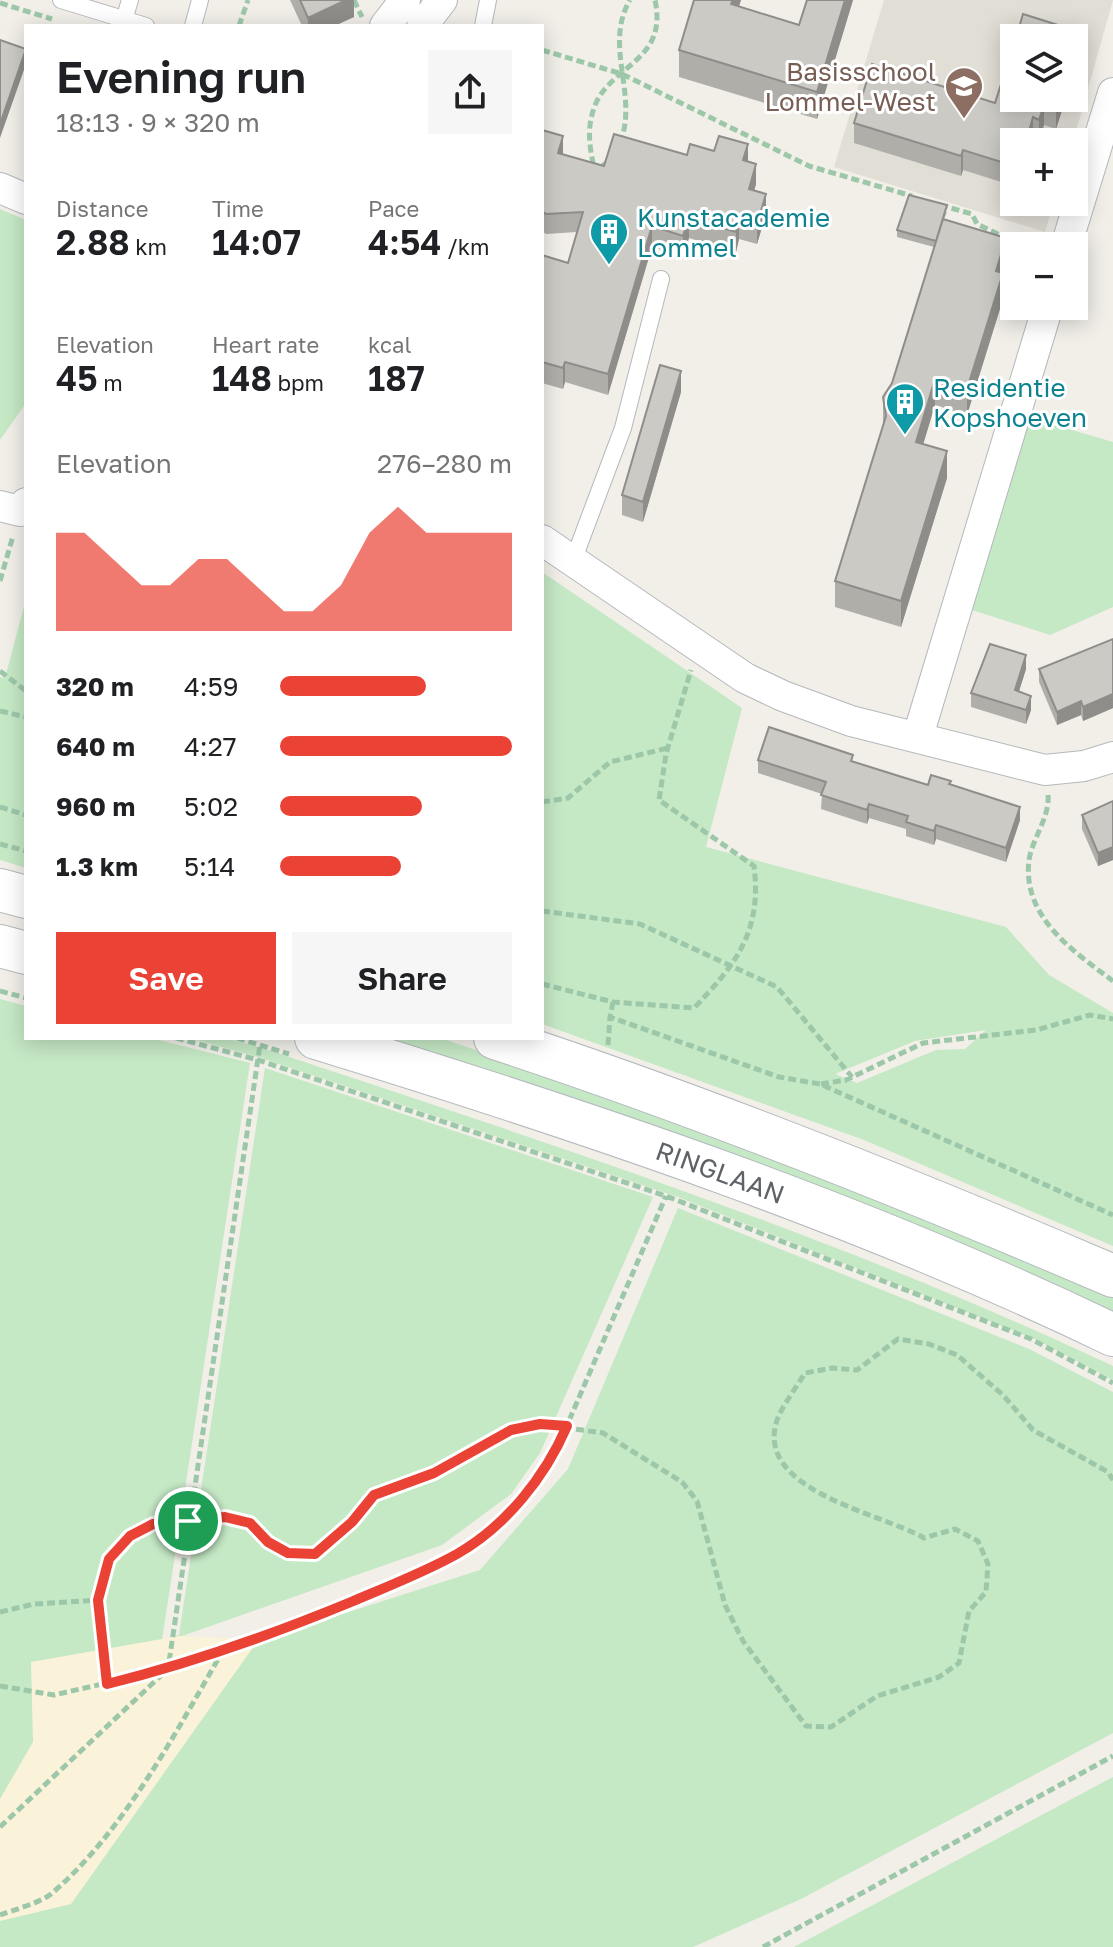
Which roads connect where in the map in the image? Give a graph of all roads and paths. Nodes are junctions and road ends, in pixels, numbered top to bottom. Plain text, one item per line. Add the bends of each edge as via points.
1 (61, 0) edge
2 (130, 0) edge
3 (200, 0) edge
4 (248, 0) edge
5 (405, 0) edge
6 (442, 0) edge
7 (488, 0) edge
8 (630, 0) edge
9 (655, 0) edge
10 (0, 3) edge
11 (124, 20) junction
12 (59, 21) dead end
13 (139, 24) edge
14 (194, 24) edge
15 (240, 24) edge
16 (387, 24) edge
17 (424, 24) edge
18 (483, 24) edge
19 (544, 51) edge
20 (622, 74) junction
21 (1113, 93) edge
22 (618, 148) edge
23 (613, 158) edge
24 (595, 171) junction
25 (592, 179) edge
26 (0, 188) edge
27 (24, 198) edge
28 (1070, 232) edge
29 (1000, 235) edge
30 (661, 279) dead end
31 (1044, 320) edge
32 (15, 507) edge
33 (544, 541) edge
34 (573, 561) junction
35 (0, 581) edge
36 (698, 646) junction
37 (0, 671) edge
38 (24, 689) edge
39 (0, 711) edge
40 (24, 717) edge
41 (918, 736) junction
42 (668, 748) junction
43 (1113, 757) edge
44 (1045, 770) junction
45 (544, 802) edge
46 (0, 807) edge
47 (24, 814) edge
48 (0, 844) edge
49 (24, 850) edge
50 (0, 890) edge
51 (24, 896) edge
52 (544, 911) edge
53 (0, 946) edge
54 (24, 952) edge
55 (732, 964) junction
56 (1113, 981) edge
57 (544, 985) edge
58 (0, 991) edge
59 (24, 997) edge
60 (613, 1002) junction
61 (610, 1017) junction
62 (1113, 1019) edge
63 (183, 1040) edge
64 (322, 1040) edge
65 (501, 1040) edge
66 (260, 1045) dead end
67 (608, 1054) dead end
68 (258, 1060) junction
69 (852, 1077) junction
70 (820, 1084) junction
71 (666, 1196) junction
72 (1113, 1215) edge
73 (1113, 1276) edge
74 (1113, 1335) edge
75 (1113, 1383) edge
76 (567, 1426) junction
77 (1113, 1480) edge
78 (188, 1521) junction
79 (98, 1600) junction
80 (0, 1612) edge
81 (221, 1653) junction
82 (168, 1669) junction
83 (107, 1684) junction
84 (0, 1686) edge
85 (1113, 1756) edge
86 (0, 1827) edge
87 (0, 1915) edge
88 (763, 1947) edge

1 - 11 lane
2 - 11 lane
3 - 14 lane
4 - 15 path
5 - 16 street
6 - 17 street
7 - 18 lane
8 - 20 path via 617,33
9 - 20 path via 658,15 645,55
10 - 12 path
11 - 13 lane
19 - 20 path
20 - 22 path via 628,104
20 - 24 path via 597,101 587,138
20 - 29 path via 809,166 972,214 977,224
21 - 28 street
23 - 24 path
24 - 25 path
26 - 27 street
30 - 34 lane via 623,428
31 - 41 street
32 - 35 path
33 - 34 street
34 - 36 street
36 - 41 street via 745,678 851,721
36 - 42 path
37 - 38 path
39 - 40 path
41 - 44 street
42 - 45 path via 610,762 568,798
42 - 55 path via 659,800 754,866 758,898 747,940
43 - 44 street
44 - 56 path via 1048,801 1029,861 1033,905 1069,948
46 - 47 path
48 - 49 path
50 - 51 main road
52 - 55 path via 640,924
53 - 54 main road
55 - 60 path via 694,1008
55 - 69 path via 777,987
57 - 60 path
58 - 59 path
60 - 61 path
61 - 67 path
61 - 70 path via 779,1077
62 - 69 path via 1090,1015 1036,1030 923,1043
63 - 68 path
64 - 74 main road, RINGLAAN via 466,1085 856,1224
65 - 73 main road, RINGLAAN via 626,1081 912,1190
66 - 68 path
68 - 71 path
68 - 78 path
69 - 70 path
70 - 72 path
71 - 75 path via 1031,1339
71 - 76 path
76 - 77 path via 603,1433 682,1482 697,1501 714,1570 737,1629 806,1726 831,1727 877,1696 939,1677 959,1663 969,1611 986,1592 988,1564 978,1541 955,1529 924,1538 832,1502 783,1468 776,1441 778,1418 805,1373 857,1370 898,1339 929,1344 957,1355 1033,1430 1108,1472
76 - 78 path via 511,1430 434,1473 374,1495 315,1554 288,1553 250,1523 225,1517
76 - 81 path via 552,1460 515,1506 459,1553
78 - 79 path via 153,1524 130,1536 109,1559
78 - 82 path
79 - 80 path
79 - 83 path
81 - 82 path
81 - 87 path via 106,1836 49,1896
82 - 83 path
82 - 86 path
83 - 84 path via 54,1695
85 - 88 path

